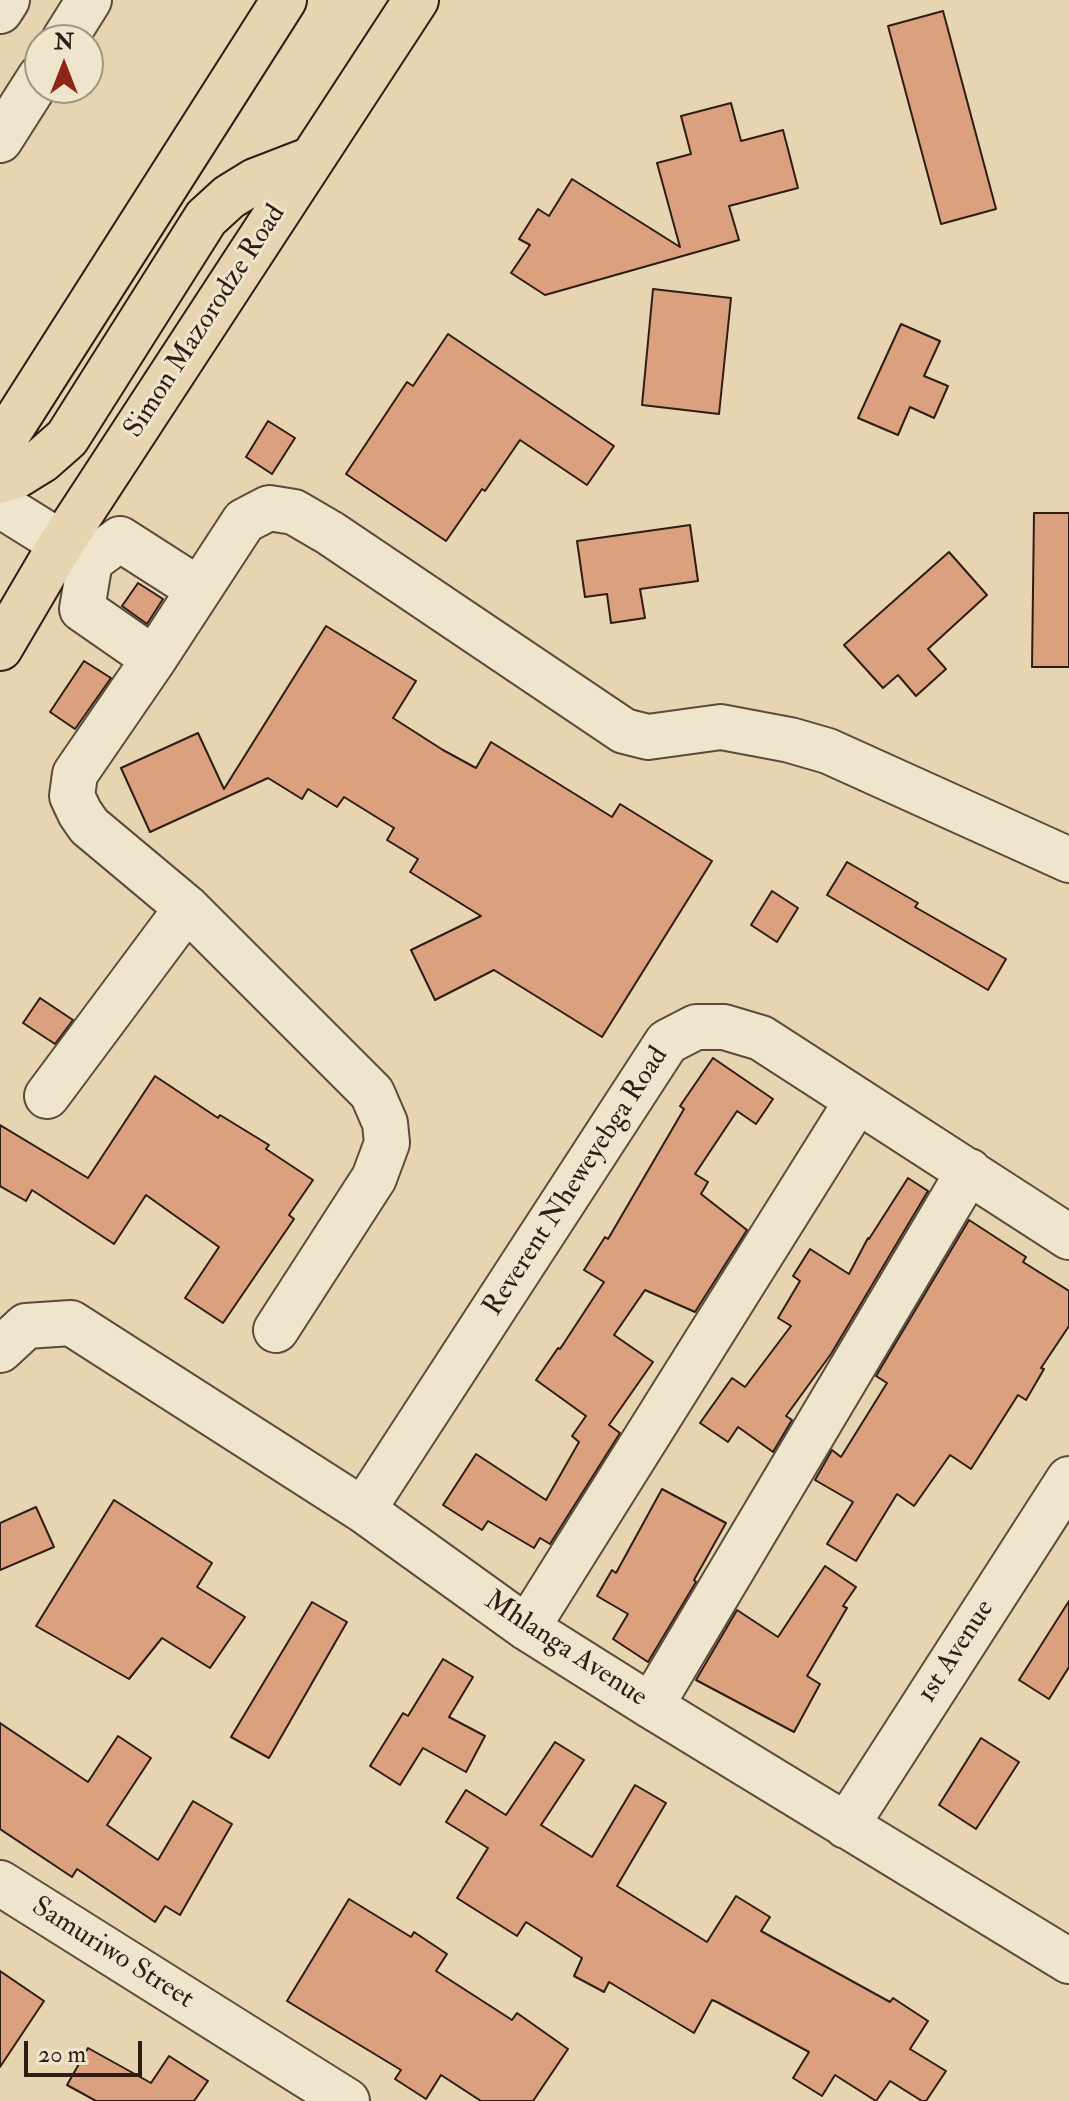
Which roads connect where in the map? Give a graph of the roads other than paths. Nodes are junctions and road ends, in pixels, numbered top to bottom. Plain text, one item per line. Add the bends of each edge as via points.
1 (7, 0) edge
2 (89, 0) edge
3 (284, 0) edge
4 (416, 0) edge
5 (0, 11) edge
6 (74, 24) edge
7 (24, 102) edge
8 (0, 140) edge
9 (312, 159) junction
10 (0, 446) edge
11 (0, 481) edge
12 (0, 505) edge
13 (76, 552) junction
14 (198, 589) junction
15 (0, 648) edge
16 (154, 659) junction
17 (1069, 860) edge
18 (187, 908) junction
19 (47, 1096) dead end
20 (857, 1101) junction
21 (969, 1171) junction
22 (1069, 1237) edge
23 (276, 1330) dead end
24 (0, 1350) edge
25 (1069, 1479) edge
26 (363, 1510) junction
27 (527, 1628) junction
28 (651, 1706) junction
29 (846, 1826) junction
30 (0, 1883) edge
31 (1069, 1961) edge
32 (347, 2101) edge

1 - 5 street
2 - 6 street
3 - 10 highway
4 - 9 highway, Simon Mazorodze Road
7 - 8 street
9 - 11 highway via 255,181 206,218 67,438 42,460
9 - 13 highway, Simon Mazorodze Road
12 - 13 street
13 - 14 street via 120,539
13 - 15 highway, Simon Mazorodze Road
13 - 16 street via 82,609
14 - 16 street
14 - 17 street via 244,521 269,508 294,512 624,731 648,737 721,727 828,751
16 - 18 street via 75,774 72,796 89,826
18 - 19 street
18 - 23 street via 372,1093 385,1123 387,1143 374,1178
20 - 21 street, Reverent Nheweyebga Road
20 - 26 street, Reverent Nheweyebga Road via 761,1038 724,1027 696,1027 667,1042
20 - 27 street
21 - 22 street, Reverent Nheweyebga Road
21 - 28 street
24 - 26 street, Mhlanga Avenue via 26,1326 71,1323
25 - 29 street, 1st Avenue
26 - 27 street, Mhlanga Avenue
27 - 28 street, Mhlanga Avenue
28 - 29 street, Mhlanga Avenue
29 - 31 street, Mhlanga Avenue
30 - 32 street, Samuriwo Street

